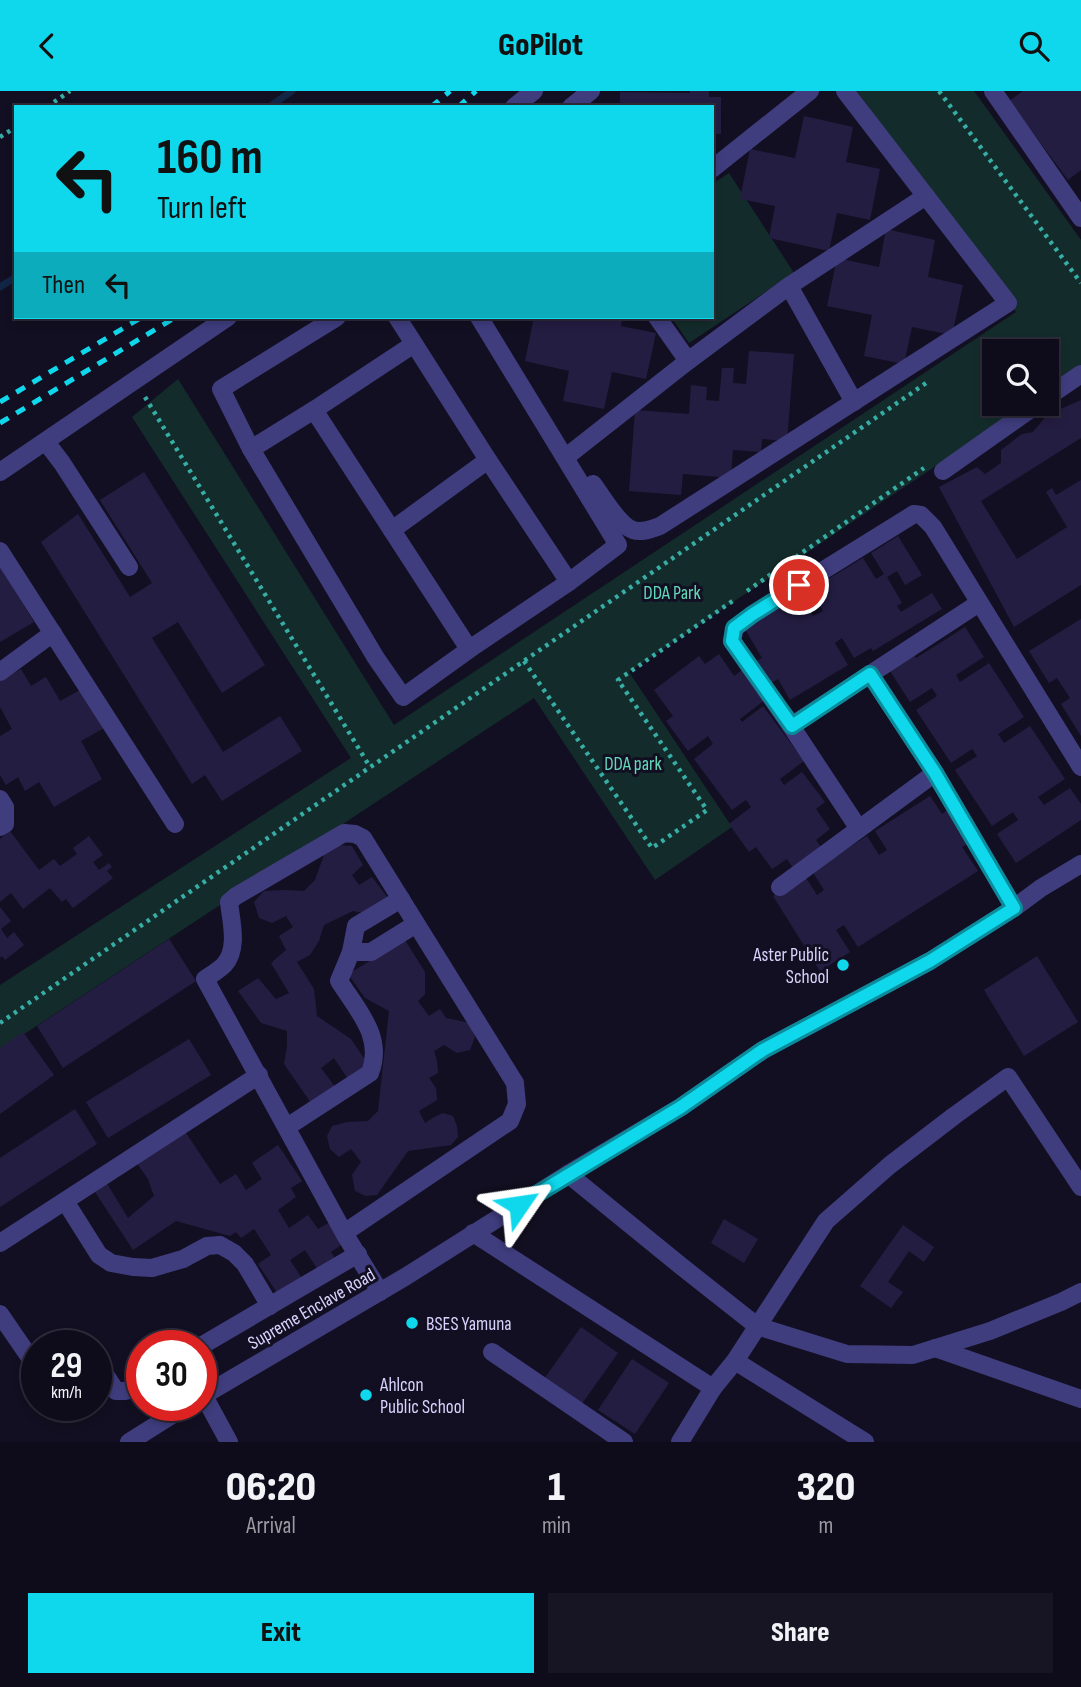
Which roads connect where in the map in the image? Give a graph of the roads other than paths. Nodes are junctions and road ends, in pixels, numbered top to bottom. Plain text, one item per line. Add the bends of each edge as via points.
1 (534, 91) edge
2 (591, 91) edge
3 (810, 91) edge
4 (845, 91) edge
5 (993, 91) edge
6 (516, 105) edge
7 (574, 105) edge
8 (714, 167) edge
9 (926, 196) junction
10 (1081, 218) edge
11 (789, 286) junction
12 (225, 319) edge
13 (334, 319) edge
14 (398, 319) edge
15 (480, 319) edge
16 (488, 319) edge
17 (658, 319) edge
18 (414, 344) junction
19 (688, 361) junction
20 (1081, 374) edge
21 (1059, 389) edge
22 (854, 402) junction
23 (314, 411) junction
24 (1021, 416) edge
25 (46, 442) junction
26 (251, 449) junction
27 (571, 453) junction
28 (488, 460) junction
29 (0, 471) edge
30 (943, 471) dead end
31 (392, 530) junction
32 (0, 551) edge
33 (130, 567) dead end
34 (569, 582) junction
35 (979, 603) junction
36 (53, 633) junction
37 (469, 649) junction
38 (0, 672) edge
39 (870, 674) junction
40 (792, 726) junction
41 (1081, 767) edge
42 (935, 773) junction
43 (0, 799) edge
44 (175, 824) dead end
45 (0, 827) edge
46 (859, 829) junction
47 (1081, 864) edge
48 (780, 887) dead end
49 (401, 899) junction
50 (1014, 908) junction
51 (416, 924) junction
52 (351, 952) junction
53 (259, 1075) junction
54 (287, 1127) junction
55 (568, 1174) junction
56 (1081, 1187) edge
57 (65, 1201) junction
58 (344, 1233) junction
59 (473, 1233) junction
60 (0, 1243) edge
61 (358, 1254) junction
62 (380, 1292) junction
63 (1081, 1292) edge
64 (270, 1306) junction
65 (0, 1314) edge
66 (757, 1326) junction
67 (217, 1337) edge
68 (21, 1345) edge
69 (935, 1349) junction
70 (492, 1352) dead end
71 (735, 1361) junction
72 (217, 1387) edge
73 (713, 1388) junction
74 (1081, 1399) edge
75 (162, 1421) edge
76 (217, 1421) edge
77 (129, 1442) edge
78 (229, 1442) edge
79 (624, 1442) edge
80 (680, 1442) edge
81 (865, 1442) edge

1 - 6 street
2 - 7 street
3 - 8 street
4 - 9 street
5 - 10 street
9 - 11 street
9 - 22 street via 1008,303
11 - 19 street
11 - 22 street
12 - 25 street
13 - 26 street via 221,389
14 - 18 street
15 - 34 street via 618,545
16 - 27 street
17 - 19 street
18 - 23 street
18 - 28 street
19 - 27 street
20 - 21 street
22 - 27 street via 660,526 645,531 630,530 618,518
23 - 26 street
23 - 31 street
24 - 30 street
25 - 29 street
25 - 33 street
26 - 37 street via 403,697
28 - 31 street
28 - 34 street
31 - 37 street
32 - 36 street
34 - 37 street
35 - 39 street
35 - 40 street via 933,527 914,514 753,614 734,628 732,641
35 - 41 street
36 - 38 street
36 - 44 street
39 - 40 street
39 - 42 street
40 - 46 street
42 - 46 street
42 - 50 street
43 - 45 street via 5,824
46 - 48 street
47 - 50 street, Supreme Enclave Road
49 - 51 street
49 - 52 street via 356,926
49 - 53 street via 363,838 344,833 229,902 231,949 226,964 205,979
50 - 55 street, Supreme Enclave Road via 930,961 763,1050 681,1107
51 - 52 street via 371,952
51 - 58 street via 515,1083 517,1104 510,1121
52 - 54 street via 339,981 372,1034 375,1047 370,1073
53 - 54 street
53 - 57 street
54 - 58 street
55 - 59 street, Supreme Enclave Road
55 - 66 street
56 - 66 street via 1008,1077 890,1164 826,1221
57 - 60 street
57 - 64 street via 99,1255 111,1263 152,1268 220,1245 245,1264
58 - 61 street
59 - 62 street, Supreme Enclave Road
59 - 73 street
61 - 62 street
61 - 64 street
62 - 72 street, Supreme Enclave Road
63 - 69 street
64 - 67 street
65 - 68 street
66 - 69 street via 847,1354 913,1355
66 - 71 street
69 - 74 street
70 - 79 street
71 - 73 street
71 - 81 street
73 - 80 street
75 - 77 street
76 - 78 street

